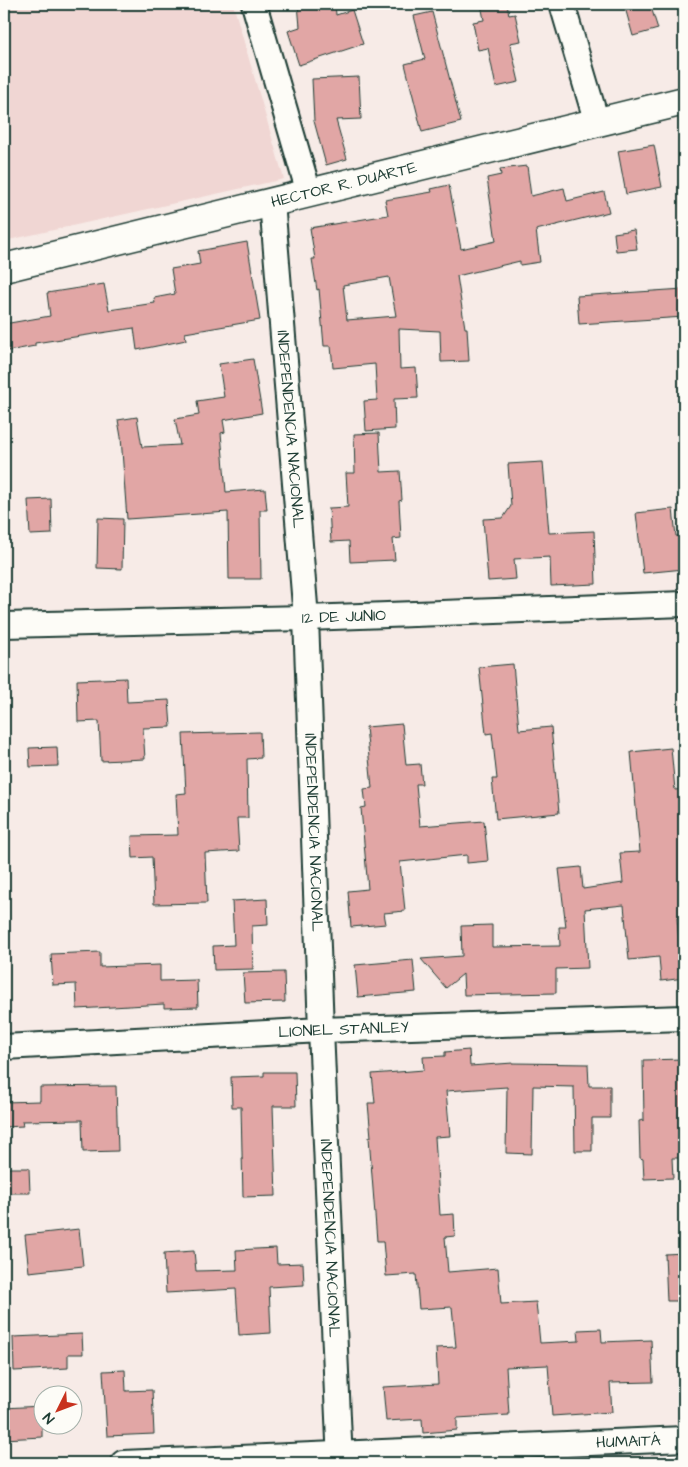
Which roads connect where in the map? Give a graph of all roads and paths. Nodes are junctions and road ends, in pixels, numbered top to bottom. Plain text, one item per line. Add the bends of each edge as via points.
1 (254, 4) edge
2 (562, 4) edge
3 (684, 101) edge
4 (597, 123) junction
5 (310, 193) junction
6 (272, 202) junction
7 (4, 268) edge
8 (684, 604) edge
9 (306, 618) junction
10 (4, 625) edge
11 (684, 1018) edge
12 (321, 1030) junction
13 (4, 1047) edge
14 (684, 1439) edge
15 (340, 1459) edge
16 (123, 1463) edge

1 - 5 street
2 - 4 street
3 - 4 street, HECTOR R. DUARTE
4 - 5 street, HECTOR R. DUARTE
5 - 6 street, HECTOR R. DUARTE
6 - 7 street, HECTOR R. DUARTE
6 - 9 street, INDEPENDENCIA NACIONAL
8 - 9 street, 12 DE JUNIO
9 - 10 street, 12 DE JUNIO
9 - 12 street, INDEPENDENCIA NACIONAL
11 - 12 street, LIONEL STANLEY
12 - 13 street, LIONEL STANLEY
12 - 15 street, INDEPENDENCIA NACIONAL
14 - 15 street, HUMAITÁ
15 - 16 street, HUMAITÁ

